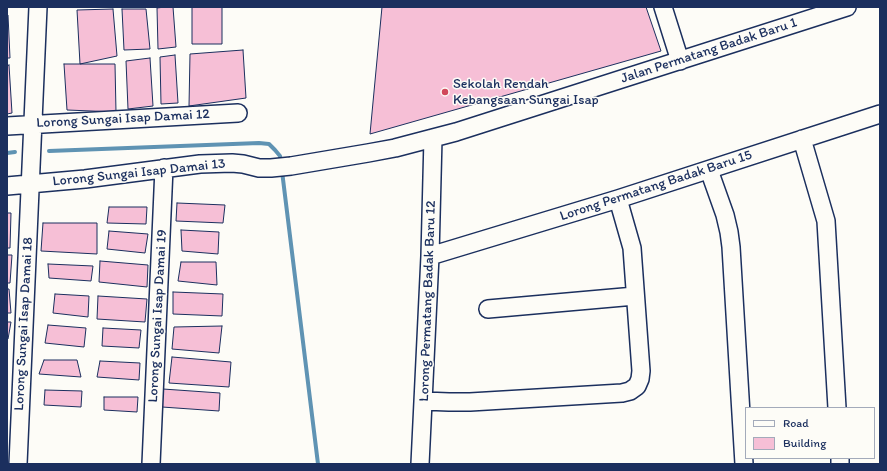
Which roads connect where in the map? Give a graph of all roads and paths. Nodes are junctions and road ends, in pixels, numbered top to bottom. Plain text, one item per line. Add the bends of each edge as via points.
1 (38, 7) edge
2 (663, 7) edge
3 (847, 7) edge
4 (680, 61) junction
5 (238, 113) dead end
6 (880, 114) edge
7 (34, 124) junction
8 (7, 126) edge
9 (434, 138) junction
10 (802, 139) junction
11 (291, 166) joint
12 (164, 168) junction
13 (709, 170) junction
14 (31, 184) junction
15 (7, 186) edge
16 (618, 199) junction
17 (430, 256) junction
18 (636, 296) junction
19 (488, 309) dead end
20 (424, 400) junction
21 (837, 407) edge
22 (13, 444) edge
23 (18, 464) edge
24 (151, 464) edge
25 (420, 464) edge
26 (744, 464) edge

1 - 7 street, Lorong Sungai Isap Damai 18
2 - 4 street
3 - 4 street, Jalan Permatang Badak Baru 1
4 - 9 street, Jalan Permatang Badak Baru 1
5 - 7 street, Lorong Sungai Isap Damai 12
6 - 10 street, Lorong Permatang Badak Baru 15
7 - 8 street, Lorong Sungai Isap Damai 12
7 - 14 street, Lorong Sungai Isap Damai 18
9 - 11 street, Jalan Permatang Badak Baru 1 via 368,153
9 - 17 street, Lorong Permatang Badak Baru 12
10 - 13 street, Lorong Permatang Badak Baru 15
10 - 21 street via 826,220
11 - 12 street, Lorong Sungai Isap Damai 13 via 259,168 232,163
12 - 14 street, Lorong Sungai Isap Damai 13 via 99,178
12 - 24 street, Lorong Sungai Isap Damai 19
13 - 16 street, Lorong Permatang Badak Baru 15
13 - 26 street via 725,215 731,247
14 - 15 street, Lorong Sungai Isap Damai 13
14 - 22 street, Lorong Sungai Isap Damai 18
16 - 17 street, Lorong Permatang Badak Baru 15
16 - 18 street via 632,248
17 - 20 street, Lorong Permatang Badak Baru 12
18 - 19 street
18 - 20 street via 641,370 637,386 630,391 470,402
20 - 25 street, Lorong Permatang Badak Baru 12
22 - 23 street, Lorong Sungai Isap Damai 18

